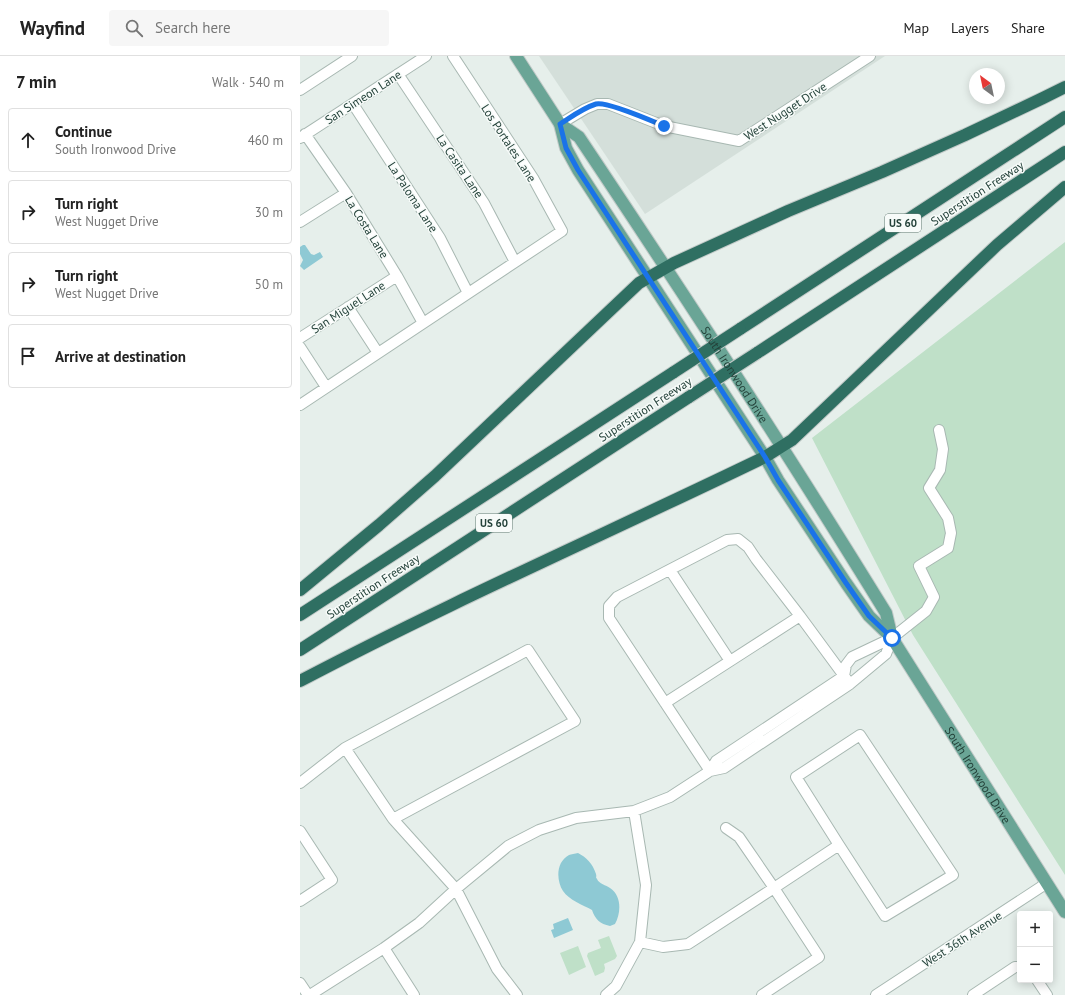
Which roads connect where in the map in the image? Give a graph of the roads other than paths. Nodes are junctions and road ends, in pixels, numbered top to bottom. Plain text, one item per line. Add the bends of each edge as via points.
1 (352, 56) edge
2 (426, 56) edge
3 (453, 56) edge
4 (516, 56) edge
5 (870, 56) edge
6 (398, 74) junction
7 (1065, 86) edge
8 (300, 90) edge
9 (353, 104) junction
10 (1065, 117) edge
11 (560, 124) junction
12 (303, 136) edge
13 (1065, 152) edge
14 (1065, 187) edge
15 (346, 193) junction
16 (300, 222) edge
17 (515, 262) junction
18 (666, 267) junction
19 (397, 276) junction
20 (647, 278) junction
21 (468, 293) junction
22 (348, 307) junction
23 (423, 323) junction
24 (300, 338) edge
25 (300, 347) edge
26 (378, 353) junction
27 (326, 387) junction
28 (300, 405) edge
29 (939, 430) dead end
30 (782, 446) junction
31 (765, 457) junction
32 (670, 570) junction
33 (300, 590) edge
34 (300, 615) edge
35 (800, 616) junction
36 (892, 638) junction
37 (300, 650) edge
38 (855, 655) junction
39 (730, 661) junction
40 (866, 670) junction
41 (847, 680) junction
42 (300, 681) edge
43 (665, 703) junction
44 (345, 748) junction
45 (710, 771) junction
46 (300, 783) edge
47 (634, 811) junction
48 (393, 819) junction
49 (726, 828) dead end
50 (300, 830) edge
51 (839, 845) junction
52 (1047, 883) junction
53 (774, 888) junction
54 (456, 889) junction
55 (300, 901) edge
56 (1065, 912) edge
57 (640, 942) junction
58 (384, 948) junction
59 (1017, 967) edge
60 (300, 983) edge
61 (1039, 983) edge
62 (309, 995) edge
63 (414, 995) edge
64 (517, 995) edge
65 (606, 995) edge
66 (762, 995) edge
67 (876, 995) edge
68 (973, 995) edge
69 (1047, 995) edge

1 - 8 street
2 - 6 street, San Simeon Lane
3 - 17 street, Los Portales Lane via 533,178 562,231
4 - 11 main road, South Ironwood Drive
5 - 11 street, West Nugget Drive via 739,141 664,126 608,104 597,104
6 - 9 street, San Simeon Lane
6 - 17 street, La Casita Lane via 484,203
7 - 18 highway via 965,135
9 - 12 street, San Simeon Lane
9 - 21 street, La Paloma Lane via 440,238
10 - 34 highway, Superstition Freeway / US 60, bridge
11 - 18 main road, South Ironwood Drive via 579,137
11 - 20 main road, South Ironwood Drive via 566,148 578,170
12 - 15 street, La Costa Lane
13 - 37 highway, Superstition Freeway / US 60, bridge
14 - 30 highway via 997,245 792,440
15 - 16 street
15 - 19 street, La Costa Lane
17 - 21 street
18 - 20 highway
18 - 30 main road, South Ironwood Drive
19 - 22 street, San Miguel Lane
19 - 23 street, La Costa Lane
20 - 31 main road, South Ironwood Drive
20 - 33 highway via 435,476
21 - 23 street
22 - 24 street, San Miguel Lane
22 - 26 street
23 - 26 street
25 - 27 street
26 - 27 street
27 - 28 street
29 - 36 street via 943,449 940,470 929,488 948,518 951,533 948,548 919,566 934,597 926,611
30 - 31 highway
30 - 36 main road, South Ironwood Drive via 886,612
31 - 36 main road, South Ironwood Drive via 869,616
31 - 42 highway via 462,600
32 - 35 street via 728,540 738,539 748,547
32 - 39 street
32 - 43 street via 617,597 609,606 609,618
35 - 39 street
35 - 41 street
36 - 38 street
36 - 40 street via 886,654
36 - 52 main road, South Ironwood Drive
38 - 40 street
38 - 41 street via 846,665
39 - 43 street
40 - 41 street
41 - 45 street via 716,761
43 - 45 street
44 - 46 street
44 - 48 street
44 - 48 street via 528,650 575,721
45 - 47 street via 670,798
47 - 54 street via 576,818 538,830 508,846
47 - 57 street via 646,885
48 - 54 street
49 - 53 street via 739,837
50 - 55 street via 332,880
51 - 51 street via 796,777 860,735 953,875 885,916
51 - 53 street
52 - 56 main road, South Ironwood Drive
52 - 67 street, West 36th Avenue
53 - 57 street via 688,944 663,947
53 - 66 street via 819,957
54 - 58 street via 419,923
54 - 64 street via 497,969
57 - 65 street via 616,986
58 - 62 street
58 - 63 street
59 - 68 street
60 - 62 street
61 - 69 street

